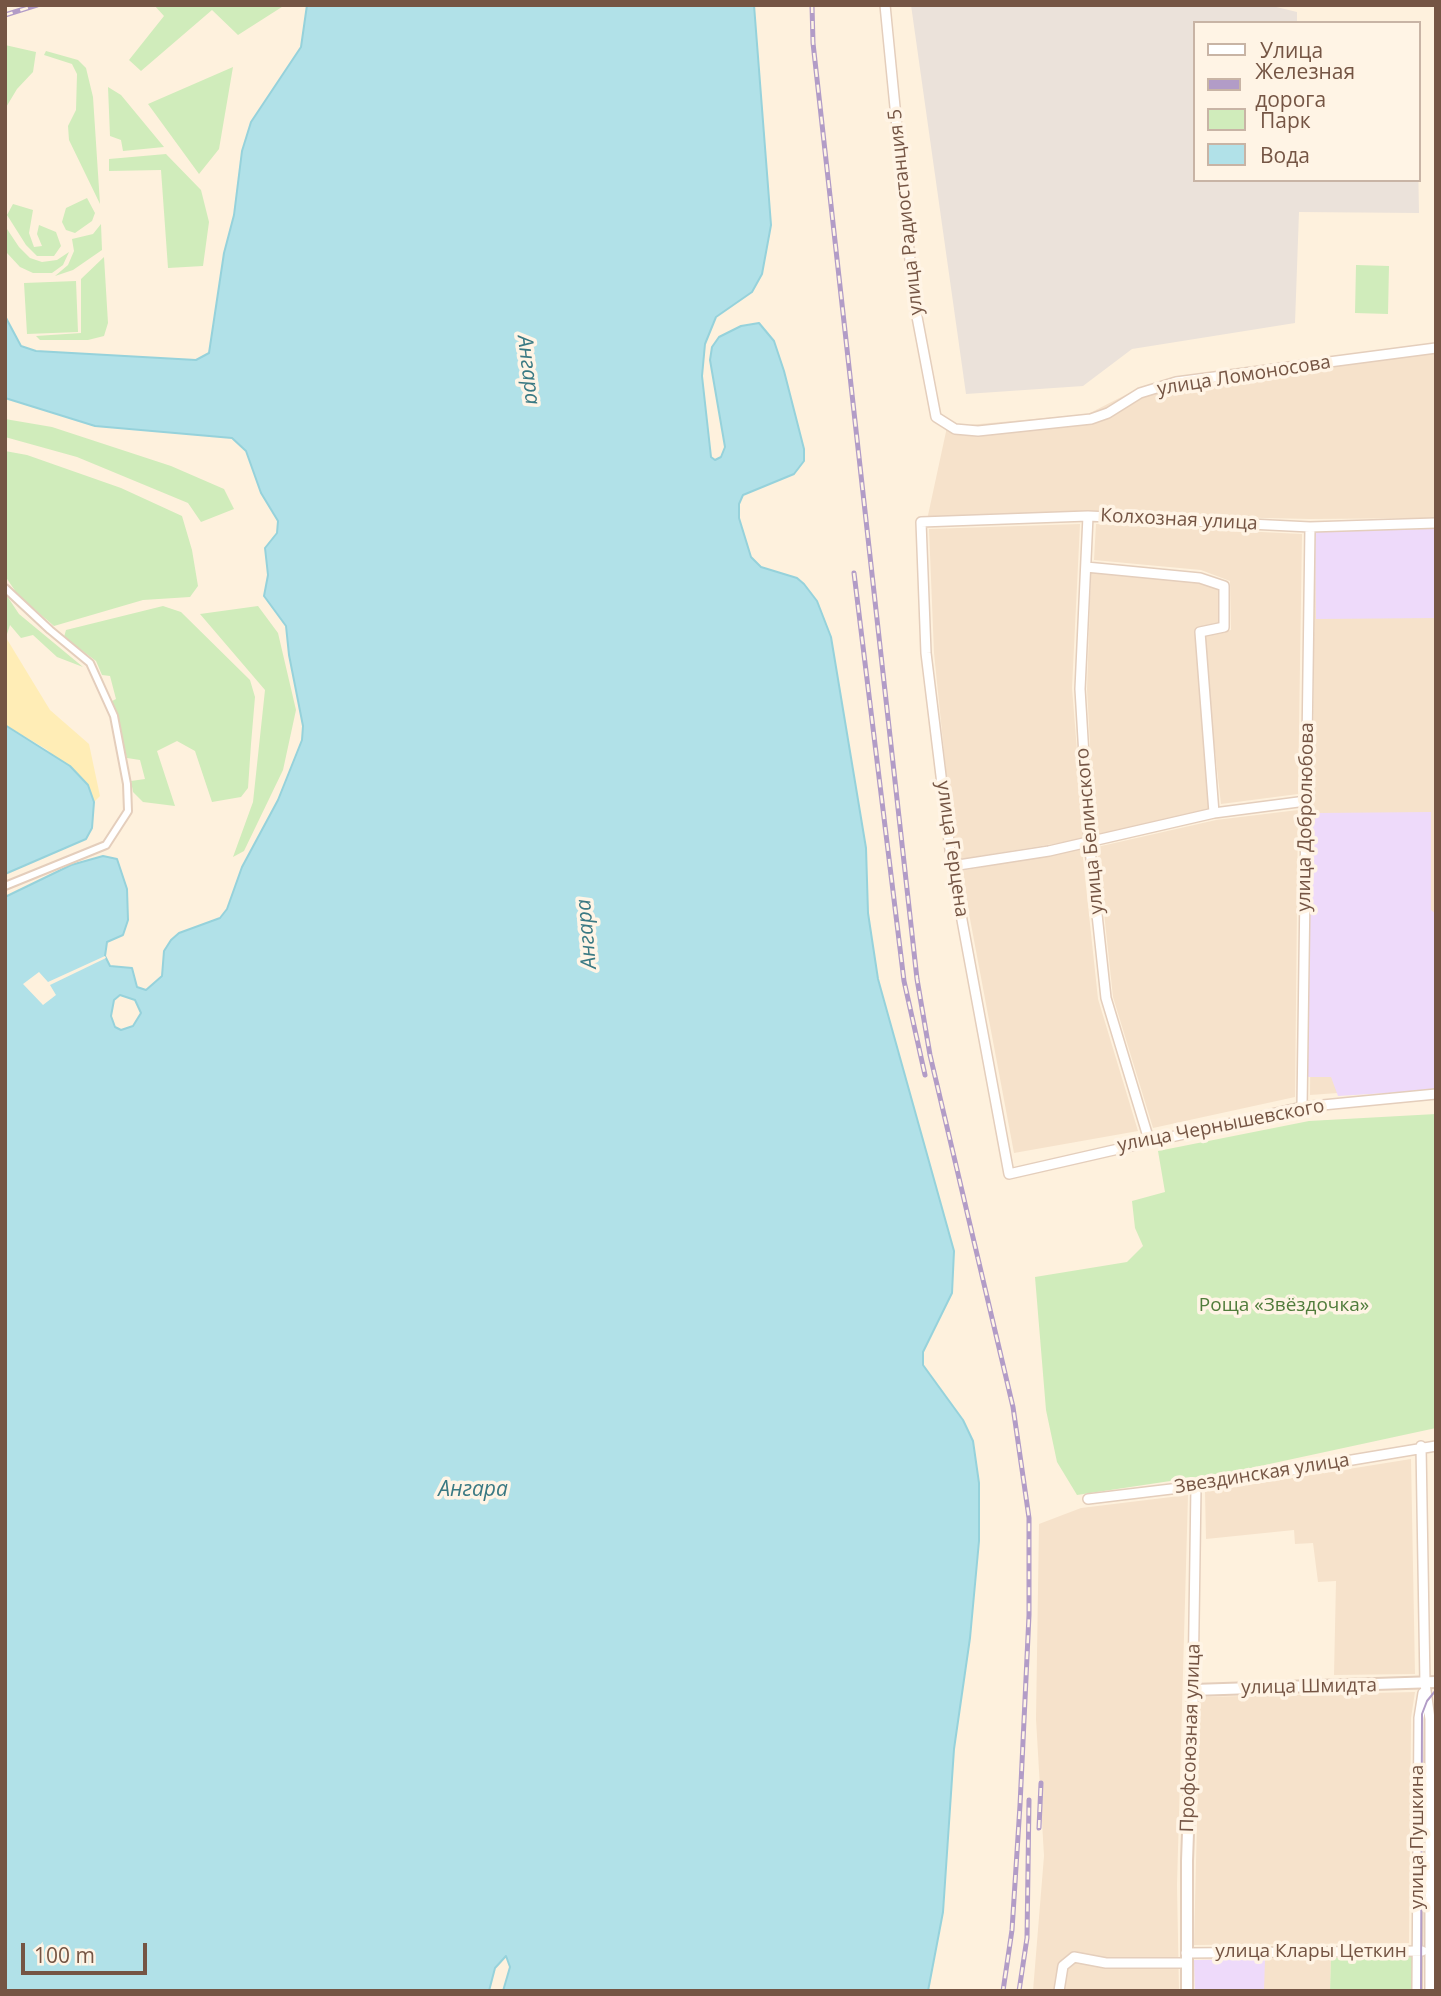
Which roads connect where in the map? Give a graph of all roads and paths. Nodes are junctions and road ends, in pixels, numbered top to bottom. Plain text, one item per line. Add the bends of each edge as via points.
1 (885, 5) edge
2 (1436, 348) edge
3 (936, 417) joint
4 (1088, 516) junction
5 (921, 522) joint
6 (1436, 523) edge
7 (1310, 527) junction
8 (1086, 567) junction
9 (5, 588) edge
10 (1306, 801) junction
11 (1214, 813) junction
12 (1089, 840) junction
13 (952, 866) junction
14 (5, 886) edge
15 (1436, 1094) edge
16 (1302, 1107) junction
17 (1149, 1140) junction
18 (1009, 1174) joint
19 (1421, 1446) junction
20 (1436, 1446) edge
21 (1196, 1486) junction
22 (1088, 1499) dead end
23 (1432, 1684) edge
24 (1193, 1690) junction
25 (1417, 1951) junction
26 (1433, 1951) edge
27 (1186, 1958) junction
28 (1059, 1991) edge
29 (1187, 1991) edge
30 (1417, 1991) edge
31 (1430, 1991) edge

1 - 3 street, улица Радиостанция 5 via 914,301
2 - 3 street, улица Ломоносова via 1175,382 1140,393 1091,419 978,431 955,429
4 - 5 street, Колхозная улица
4 - 7 street, Колхозная улица
4 - 8 street, улица Белинского
5 - 13 street, улица Герцена via 926,644
6 - 7 street, Колхозная улица
7 - 10 street, улица Добролюбова
8 - 11 street via 1200,578 1224,586 1224,627 1200,632
8 - 12 street, улица Белинского via 1080,689
9 - 14 street via 90,663 114,716 128,811 106,845
10 - 11 street
10 - 16 street, улица Добролюбова
11 - 12 street
12 - 13 street
12 - 17 street, улица Белинского via 1105,998
13 - 18 street, улица Герцена
15 - 16 street, улица Чернышевского
16 - 17 street, улица Чернышевского
17 - 18 street, улица Чернышевского
19 - 20 street, Звездинская улица
19 - 21 street, Звездинская улица
19 - 23 street, улица Пушкина
21 - 22 street, Звездинская улица
21 - 24 street, Профсоюзная улица
23 - 24 street, улица Шмидта
23 - 25 street, улица Пушкина via 1419,1718
23 - 26 street, улица Пушкина
24 - 27 street, Профсоюзная улица
25 - 26 street, улица Клары Цеткин
25 - 27 street, улица Клары Цеткин
25 - 30 street, улица Пушкина
26 - 31 street, улица Пушкина
27 - 28 street, улица Клары Цеткин via 1106,1963 1074,1957 1063,1966
27 - 29 street, Профсоюзная улица

